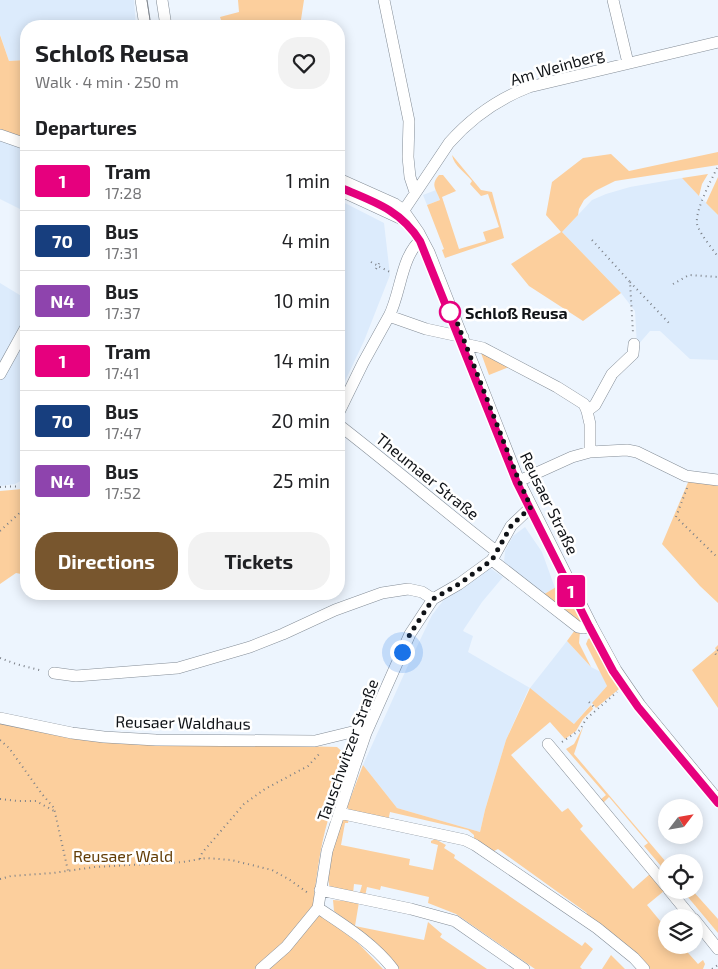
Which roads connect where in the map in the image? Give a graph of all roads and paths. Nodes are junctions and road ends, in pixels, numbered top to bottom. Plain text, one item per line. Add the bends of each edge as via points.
1 (140, 0) edge
2 (162, 0) edge
3 (384, 0) edge
4 (613, 0) edge
5 (144, 20) edge
6 (165, 20) edge
7 (718, 42) edge
8 (628, 63) junction
9 (0, 135) edge
10 (20, 142) edge
11 (717, 168) edge
12 (345, 182) edge
13 (345, 192) edge
14 (415, 192) junction
15 (401, 214) junction
16 (422, 239) junction
17 (592, 240) dead end
18 (718, 257) edge
19 (380, 261) dead end
20 (371, 262) dead end
21 (378, 266) junction
22 (376, 269) dead end
23 (718, 277) edge
24 (402, 278) junction
25 (630, 282) junction
26 (673, 284) dead end
27 (389, 316) junction
28 (669, 323) dead end
29 (20, 339) edge
30 (464, 342) junction
31 (634, 344) joint
32 (0, 350) edge
33 (11, 356) junction
34 (0, 374) edge
35 (345, 400) edge
36 (587, 411) junction
37 (345, 430) edge
38 (590, 452) junction
39 (692, 477) junction
40 (718, 480) edge
41 (519, 481) junction
42 (20, 486) edge
43 (0, 487) edge
44 (531, 507) junction
45 (20, 513) edge
46 (0, 531) edge
47 (494, 555) junction
48 (718, 558) edge
49 (433, 599) junction
50 (592, 626) junction
51 (718, 650) edge
52 (0, 658) edge
53 (718, 658) edge
54 (54, 673) joint
55 (626, 684) junction
56 (589, 702) dead end
57 (596, 710) junction
58 (0, 718) edge
59 (366, 733) junction
60 (0, 740) edge
61 (550, 747) joint
62 (326, 748) dead end
63 (0, 799) edge
64 (718, 800) edge
65 (56, 813) junction
66 (339, 813) junction
67 (200, 859) junction
68 (68, 871) junction
69 (658, 876) edge
70 (0, 878) edge
71 (677, 899) edge
72 (319, 900) junction
73 (685, 909) edge
74 (703, 930) edge
75 (718, 948) edge
76 (718, 965) edge
77 (261, 969) edge
78 (393, 969) edge
79 (524, 969) edge
80 (644, 969) edge
81 (712, 969) edge

1 - 5 street
2 - 6 street
3 - 14 street via 409,121 408,157
4 - 8 street
7 - 8 street, Am Weinberg
8 - 14 street, Am Weinberg via 529,87 503,99 475,116 459,132
9 - 10 street
11 - 18 path via 703,195 697,226
12 - 15 street via 395,204
13 - 15 street
14 - 15 street, Am Weinberg
15 - 16 street, Reusaer Straße
16 - 24 street via 412,248
16 - 30 street, Reusaer Straße
17 - 25 path
19 - 21 path
20 - 21 path
21 - 22 path
21 - 24 path
23 - 26 path via 689,275
24 - 27 street
25 - 28 path
25 - 31 path
27 - 30 street
27 - 35 street
29 - 33 street
30 - 36 street via 483,348 557,387 584,404
30 - 41 street, Reusaer Straße
31 - 36 street via 633,354 612,374 595,405
32 - 33 street
33 - 34 street
36 - 38 street
37 - 47 street, Theumaer Straße
38 - 39 street via 637,452
38 - 41 street
39 - 40 street
39 - 48 path via 676,517
41 - 44 street, Reusaer Straße
42 - 43 path
44 - 47 street, Tauschwitzer Straße via 511,526
44 - 50 street, Reusaer Straße
45 - 46 path
47 - 49 street, Tauschwitzer Straße via 459,584
47 - 50 street via 578,627
49 - 54 street via 408,589 382,593 250,647 178,668 76,676
49 - 59 street, Tauschwitzer Straße via 410,634
50 - 55 street, Reusaer Straße
51 - 53 path via 715,653
52 - 54 path
55 - 57 path
55 - 64 street, Reusaer Straße
56 - 57 path
57 - 61 path via 580,730
58 - 59 street, Reusaer Waldhaus via 104,737 156,740 315,741 356,731
59 - 66 street, Tauschwitzer Straße
60 - 65 path
61 - 69 street
62 - 67 path via 308,766 244,804
63 - 65 path via 36,801
65 - 68 path
66 - 72 street, Tauschwitzer Straße
66 - 80 street via 475,844 597,928
67 - 68 path
67 - 72 path via 231,860 272,870
68 - 70 path
71 - 73 street
72 - 77 street, Tauschwitzer Straße via 286,947
72 - 78 street via 382,954
72 - 79 street via 411,909 455,921
74 - 75 street
76 - 81 path

